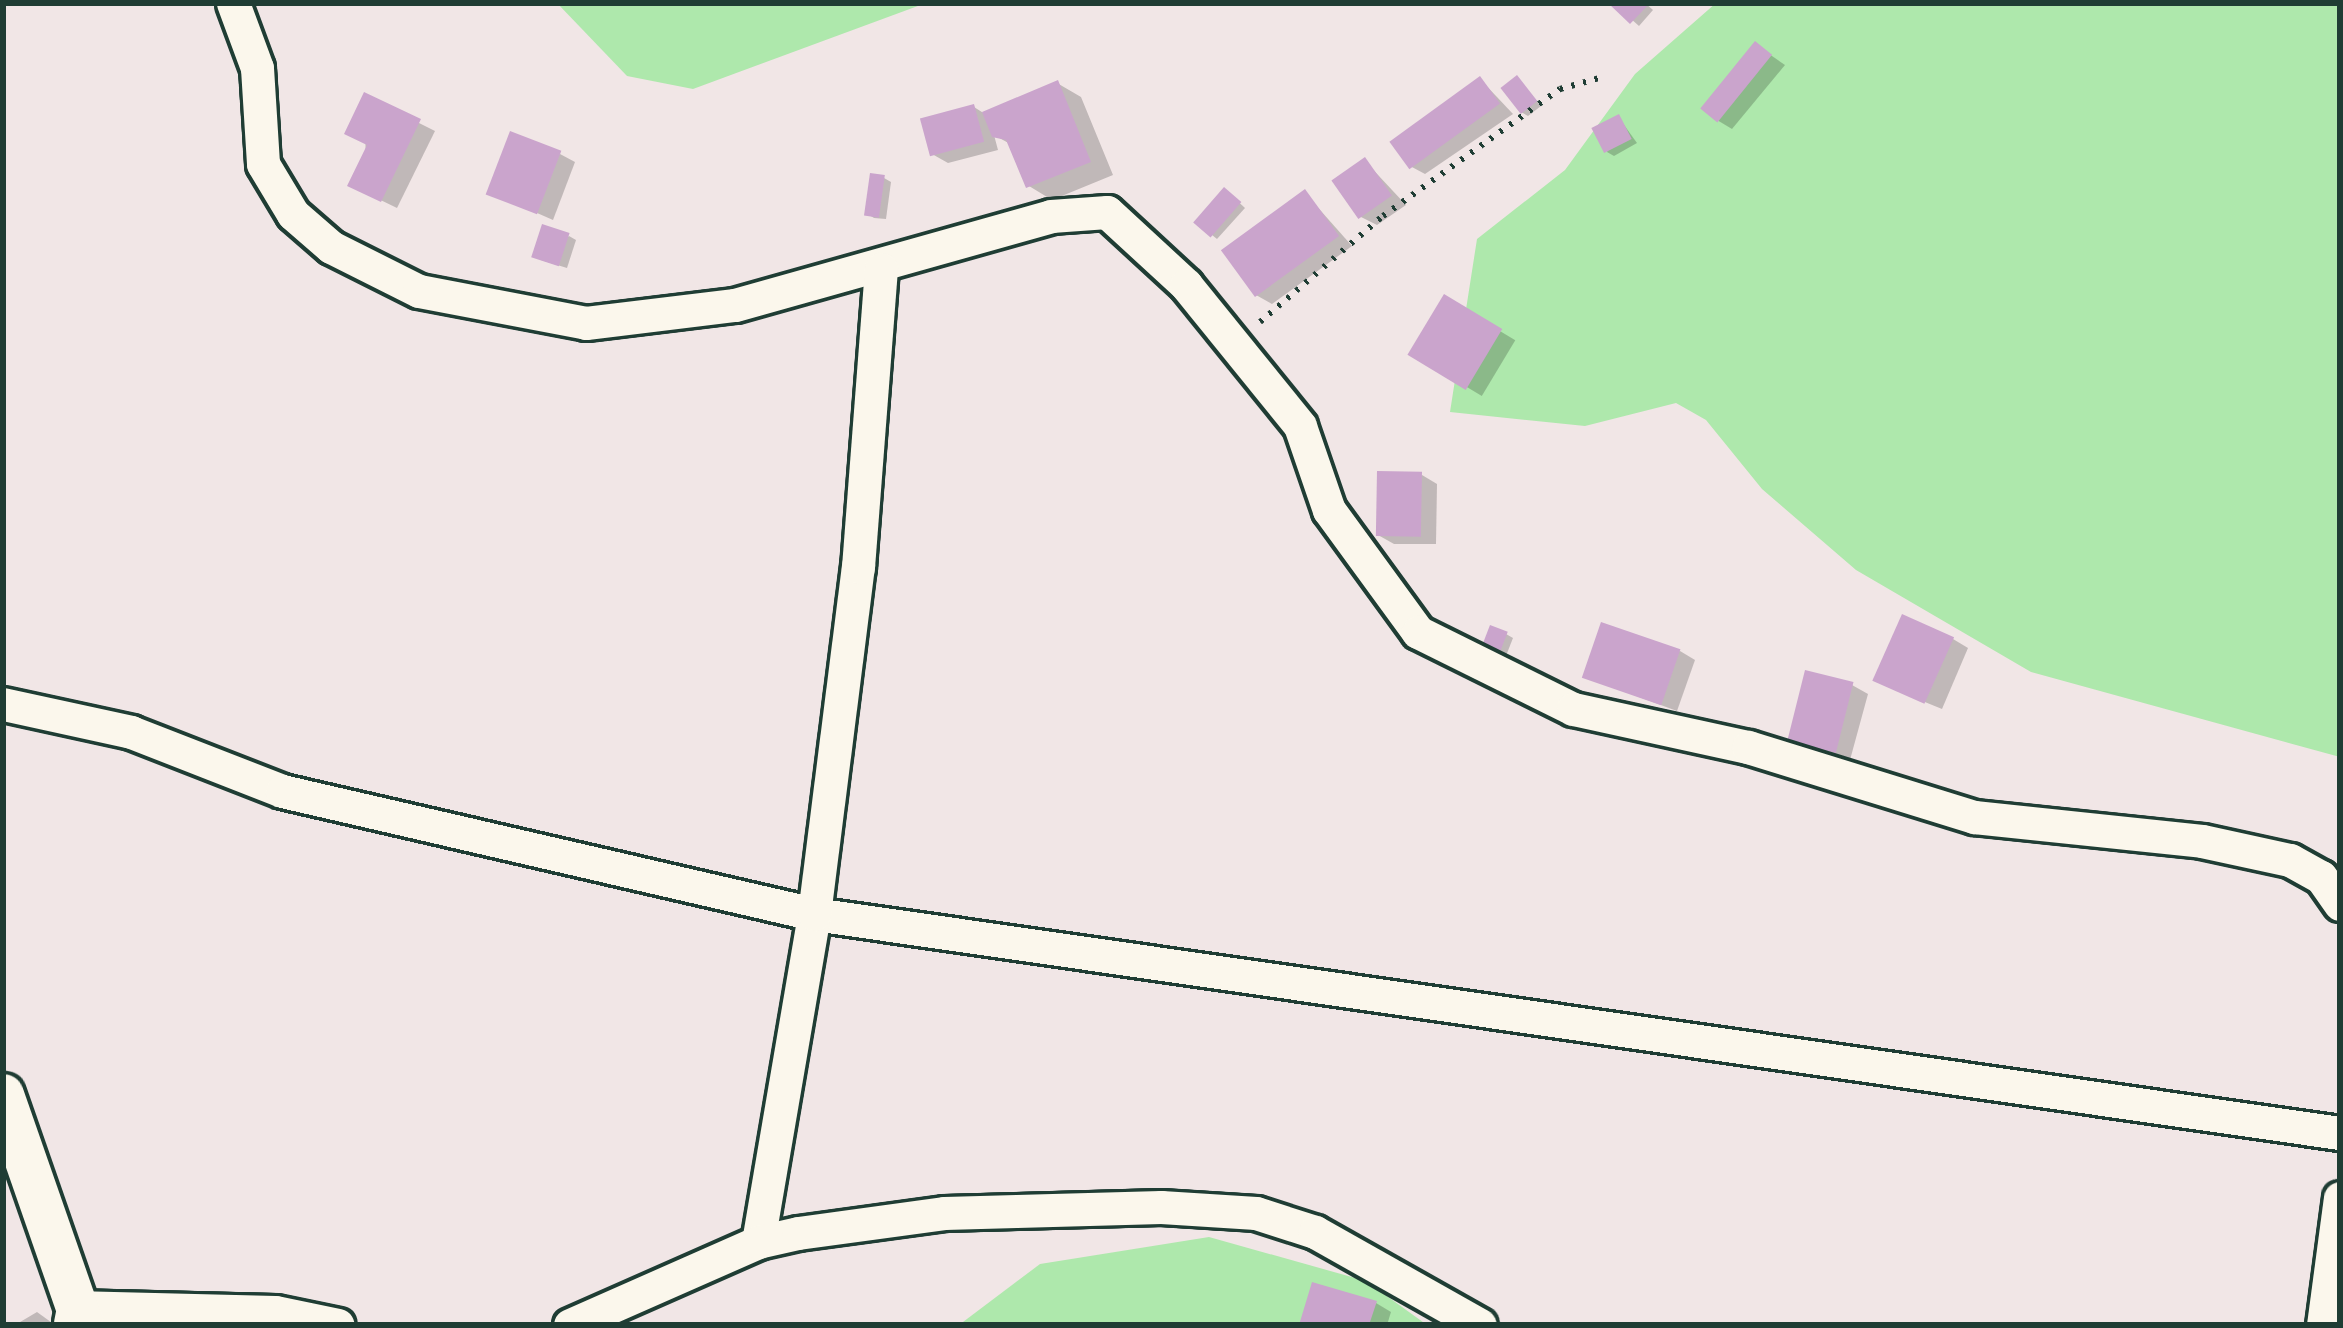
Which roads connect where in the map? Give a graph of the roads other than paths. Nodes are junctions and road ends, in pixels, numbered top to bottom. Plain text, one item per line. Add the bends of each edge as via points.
1 (233, 3) edge
2 (881, 269) junction
3 (3, 704) edge
4 (2340, 904) edge
5 (814, 914) junction
6 (3, 1095) edge
7 (2340, 1133) edge
8 (2340, 1198) edge
9 (758, 1242) junction
10 (75, 1319) edge
11 (338, 1325) edge
12 (570, 1325) edge
13 (1480, 1325) edge
14 (2323, 1325) edge

1 - 2 street via 257,68 263,164 293,214 331,247 419,291 586,323 735,305
2 - 4 street via 1052,216 1107,212 1143,240 1300,426 1329,510 1418,632 1573,709 1748,747 1974,817 2202,841 2290,860 2321,877
2 - 5 street via 857,567
3 - 5 street via 130,732 282,790
5 - 7 street
5 - 9 street
6 - 10 street
8 - 14 street
9 - 12 street
9 - 13 street via 944,1213 1256,1213 1315,1232
10 - 11 street via 275,1312

